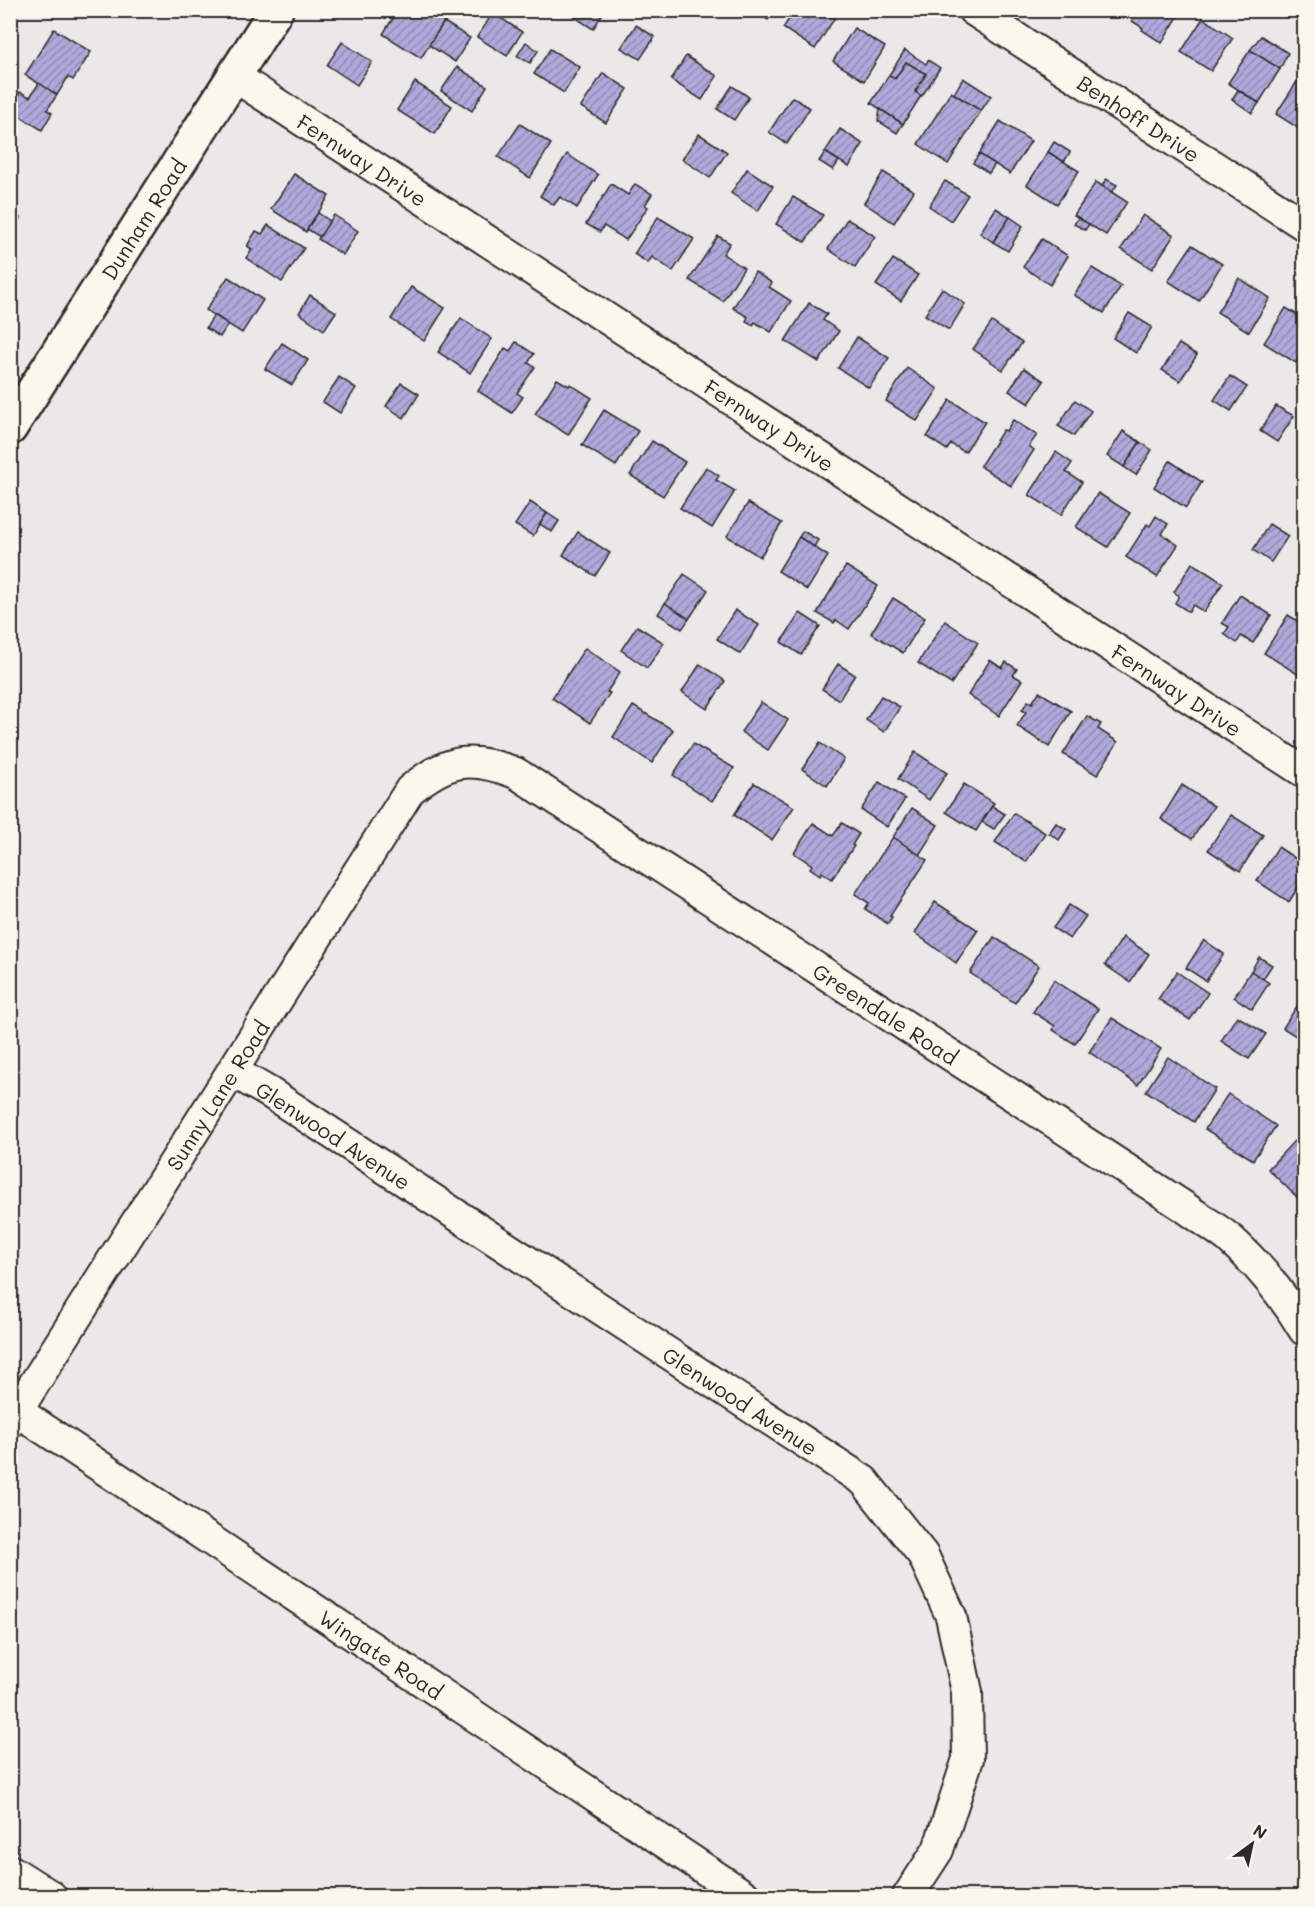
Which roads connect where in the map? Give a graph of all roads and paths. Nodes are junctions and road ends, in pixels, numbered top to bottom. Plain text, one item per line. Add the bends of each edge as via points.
1 (276, 10) edge
2 (973, 10) edge
3 (234, 76) junction
4 (1305, 225) edge
5 (10, 428) edge
6 (1305, 772) edge
7 (429, 774) joint
8 (232, 1071) junction
9 (1305, 1330) edge
10 (14, 1416) edge
11 (10, 1870) edge
12 (51, 1896) edge
13 (745, 1896) edge
14 (908, 1896) edge

1 - 3 street, Dunham Road
2 - 4 street, Benhoff Drive
3 - 5 street, Dunham Road
3 - 6 street, Fernway Drive
7 - 8 street, Sunny Lane Road via 405,798
7 - 9 street, Greendale Road via 468,762 491,764 516,773 1228,1238 1263,1272
8 - 10 street, Sunny Lane Road
8 - 14 street, Glenwood Avenue via 864,1481 923,1555 951,1616 967,1692 968,1759 938,1850
10 - 13 street, Wingate Road
11 - 12 street

